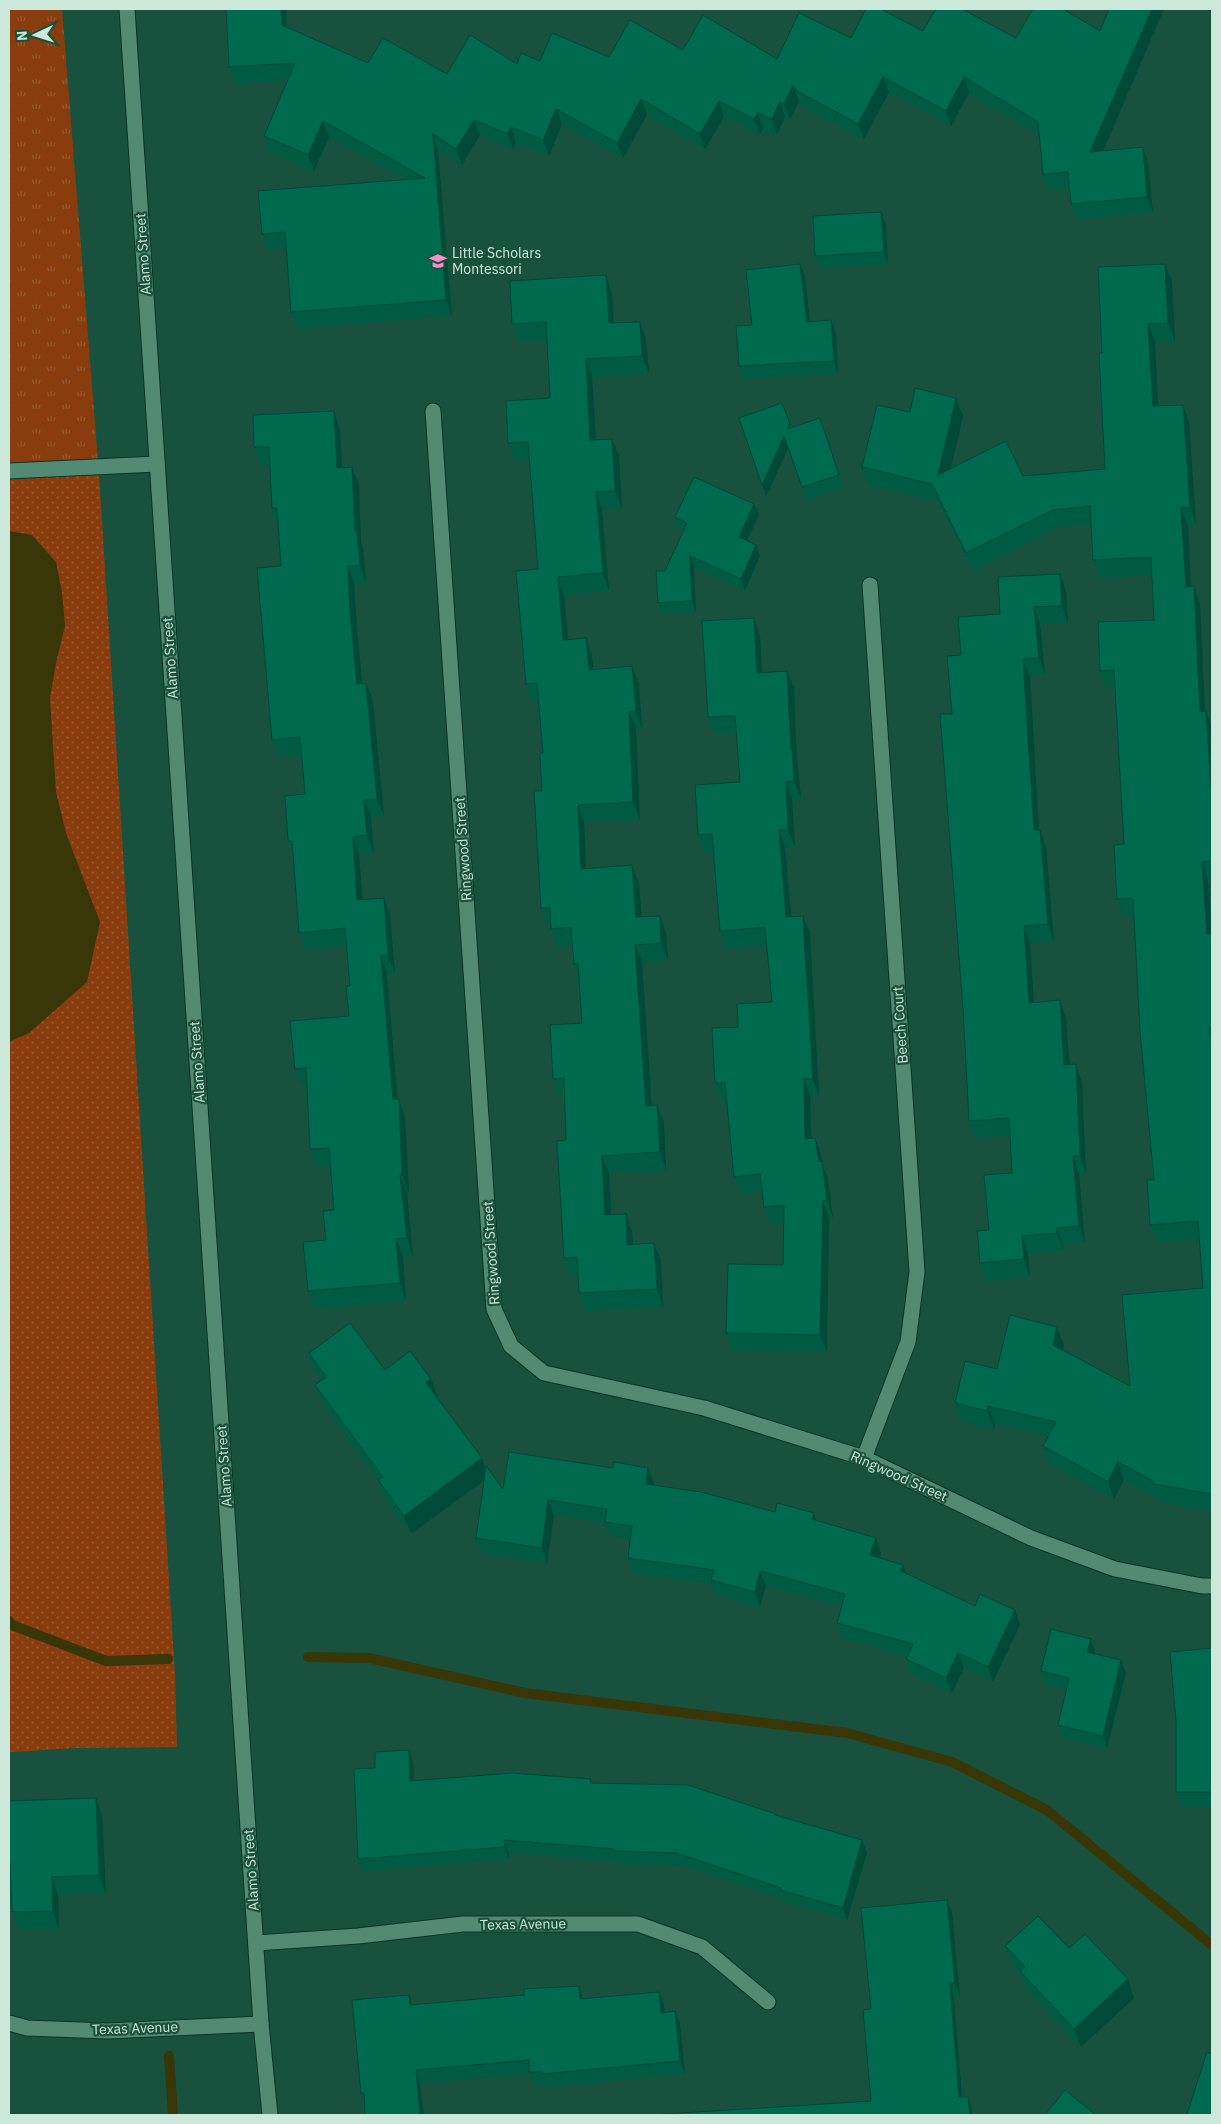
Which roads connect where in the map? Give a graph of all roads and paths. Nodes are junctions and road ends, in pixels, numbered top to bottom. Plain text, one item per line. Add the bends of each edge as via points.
1 (127, 9) edge
2 (433, 411) dead end
3 (157, 464) junction
4 (9, 471) edge
5 (870, 585) dead end
6 (864, 1458) junction
7 (1212, 1586) edge
8 (256, 1943) junction
9 (768, 2002) dead end
10 (9, 2023) edge
11 (261, 2024) junction
12 (270, 2115) edge

1 - 3 street, Alamo Street
2 - 6 street, Ringwood Street via 494,1309 511,1346 544,1373 704,1408
3 - 4 street
3 - 8 street, Alamo Street
5 - 6 street, Beech Court via 917,1272 908,1342
6 - 7 street, Ringwood Street via 1031,1538 1115,1569
8 - 9 street, Texas Avenue via 463,1924 638,1924 702,1947
8 - 11 street, Alamo Street
10 - 11 street, Texas Avenue via 28,2028 107,2031
11 - 12 street, Alamo Street

